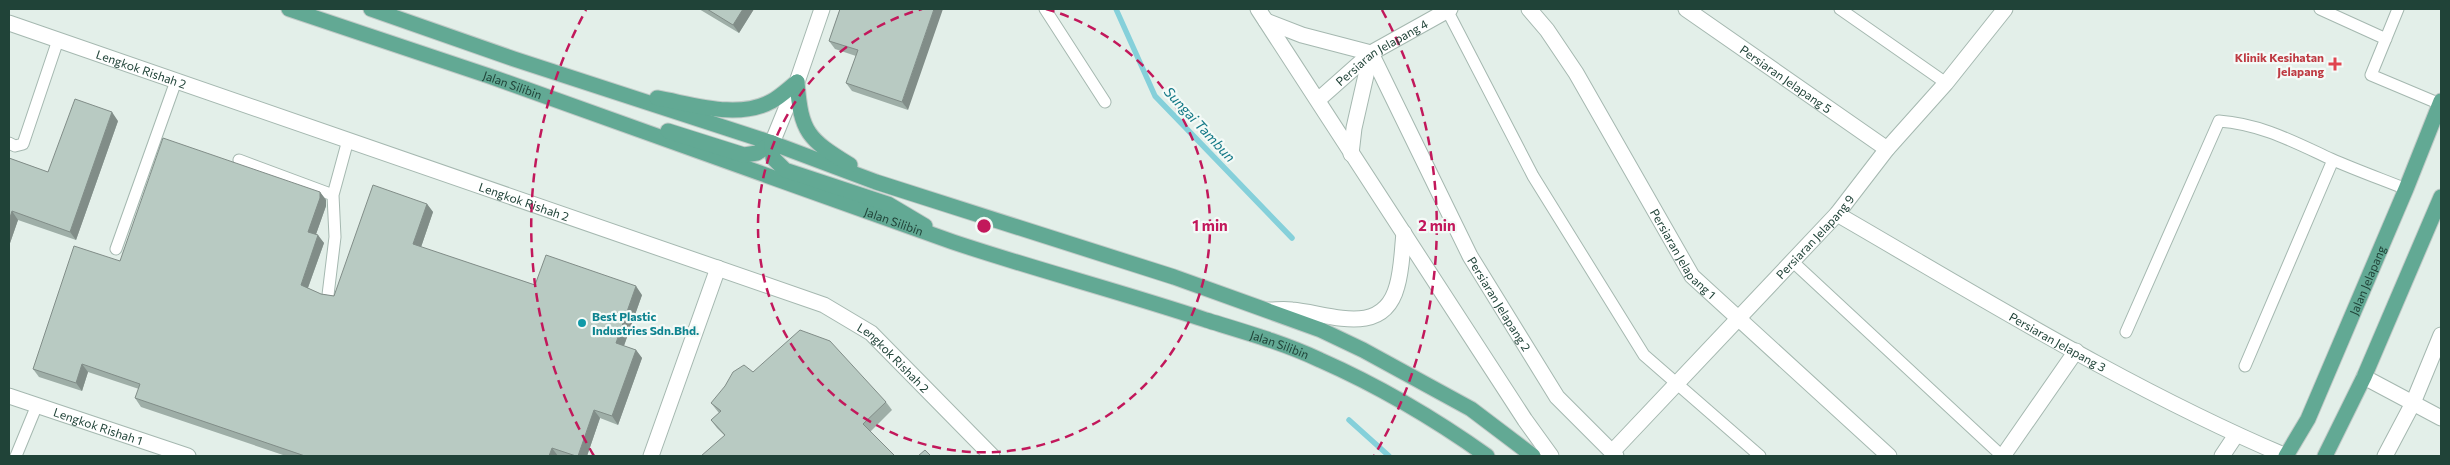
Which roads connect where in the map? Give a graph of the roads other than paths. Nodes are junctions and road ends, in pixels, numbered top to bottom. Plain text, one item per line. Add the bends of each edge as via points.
1 (289, 9) edge
2 (370, 9) edge
3 (822, 9) edge
4 (1045, 9) edge
5 (1529, 9) edge
6 (1686, 9) edge
7 (1840, 9) edge
8 (2320, 9) edge
9 (2398, 9) edge
10 (1448, 10) edge
11 (1997, 11) edge
12 (1262, 15) edge
13 (9, 23) edge
14 (2386, 39) junction
15 (58, 40) junction
16 (1371, 53) junction
17 (176, 81) junction
18 (797, 82) junction
19 (1946, 83) junction
20 (596, 86) junction
21 (1318, 100) junction
22 (1104, 102) dead end
23 (2441, 102) edge
24 (601, 117) junction
25 (348, 140) junction
26 (9, 143) edge
27 (772, 143) junction
28 (1886, 149) junction
29 (1351, 154) junction
30 (239, 160) dead end
31 (2333, 160) junction
32 (876, 182) junction
33 (2406, 189) junction
34 (334, 195) junction
35 (2441, 197) edge
36 (1837, 214) junction
37 (1404, 233) junction
38 (953, 242) junction
39 (116, 250) dead end
40 (1792, 261) junction
41 (718, 268) junction
42 (328, 295) edge
43 (1268, 310) junction
44 (1738, 318) junction
45 (2126, 332) dead end
46 (2441, 335) edge
47 (2076, 352) junction
48 (2245, 366) dead end
49 (2364, 378) junction
50 (1678, 382) junction
51 (9, 396) edge
52 (2413, 403) junction
53 (37, 405) junction
54 (2441, 418) edge
55 (2236, 435) junction
56 (1614, 454) edge
57 (16, 456) edge
58 (188, 456) edge
59 (650, 456) edge
60 (992, 456) edge
61 (1487, 456) edge
62 (1533, 456) edge
63 (1551, 456) edge
64 (1760, 456) edge
65 (1889, 456) edge
66 (2002, 456) edge
67 (2222, 456) edge
68 (2286, 456) edge
69 (2325, 456) edge
70 (2385, 456) edge

1 - 24 main road, Jalan Silibin
2 - 20 main road, Jalan Silibin
3 - 18 street
4 - 22 lane
5 - 44 street, Persiaran Jelapang 1 via 1576,73 1692,276
6 - 28 street, Persiaran Jelapang 5
7 - 19 lane
8 - 14 lane
9 - 14 lane
10 - 16 street, Persiaran Jelapang 4
10 - 50 lane via 1538,184 1644,355
11 - 19 street, Persiaran Jelapang 9
12 - 16 street via 1302,34
12 - 21 street
13 - 15 street, Lengkok Rishah 2
14 - 23 lane via 2371,75
15 - 17 street, Lengkok Rishah 2
15 - 26 lane via 23,144 15,146
16 - 21 street, Persiaran Jelapang 4
16 - 29 street
16 - 56 street, Persiaran Jelapang 2 via 1470,256 1557,397
17 - 25 street, Lengkok Rishah 2
17 - 39 lane
18 - 20 main road via 771,101 751,108 730,110
18 - 27 street
18 - 32 main road via 800,115 810,135 825,149
19 - 28 street, Persiaran Jelapang 9
20 - 27 main road, Jalan Silibin
21 - 29 street
23 - 33 main road, Jalan Jelapang
24 - 27 main road via 658,128 744,155 758,153
24 - 38 main road, Jalan Silibin
25 - 34 lane
25 - 41 street, Lengkok Rishah 2
27 - 32 main road, Jalan Silibin
27 - 38 main road via 773,158 785,170 888,204
28 - 36 street, Persiaran Jelapang 9
29 - 37 street
30 - 34 lane
31 - 33 lane
31 - 45 lane via 2276,132 2241,122 2219,121
31 - 48 lane
32 - 43 main road, Jalan Silibin
33 - 68 main road, Jalan Jelapang via 2308,419
34 - 42 lane via 336,237
35 - 49 main road
36 - 40 street, Persiaran Jelapang 9
36 - 47 street, Persiaran Jelapang 3
37 - 43 street via 1397,289 1387,306 1371,318 1346,320 1292,310
37 - 63 street
38 - 61 main road, Jalan Silibin via 1130,295 1320,360 1439,422
40 - 44 street, Persiaran Jelapang 9
40 - 66 lane
41 - 59 street
41 - 60 street, Lengkok Rishah 2 via 824,305 871,333
43 - 62 main road, Jalan Silibin via 1321,330 1408,374 1471,409
44 - 50 street, Persiaran Jelapang 9
44 - 65 street, Persiaran Jelapang 1
46 - 52 street
47 - 55 street, Persiaran Jelapang 3
47 - 66 street
49 - 52 street
49 - 69 main road
50 - 56 street, Persiaran Jelapang 9
50 - 64 lane
51 - 53 street, Lengkok Rishah 1
52 - 54 street
52 - 70 street
53 - 57 lane
53 - 58 street, Lengkok Rishah 1
55 - 67 street
55 - 68 street, Persiaran Jelapang 3

